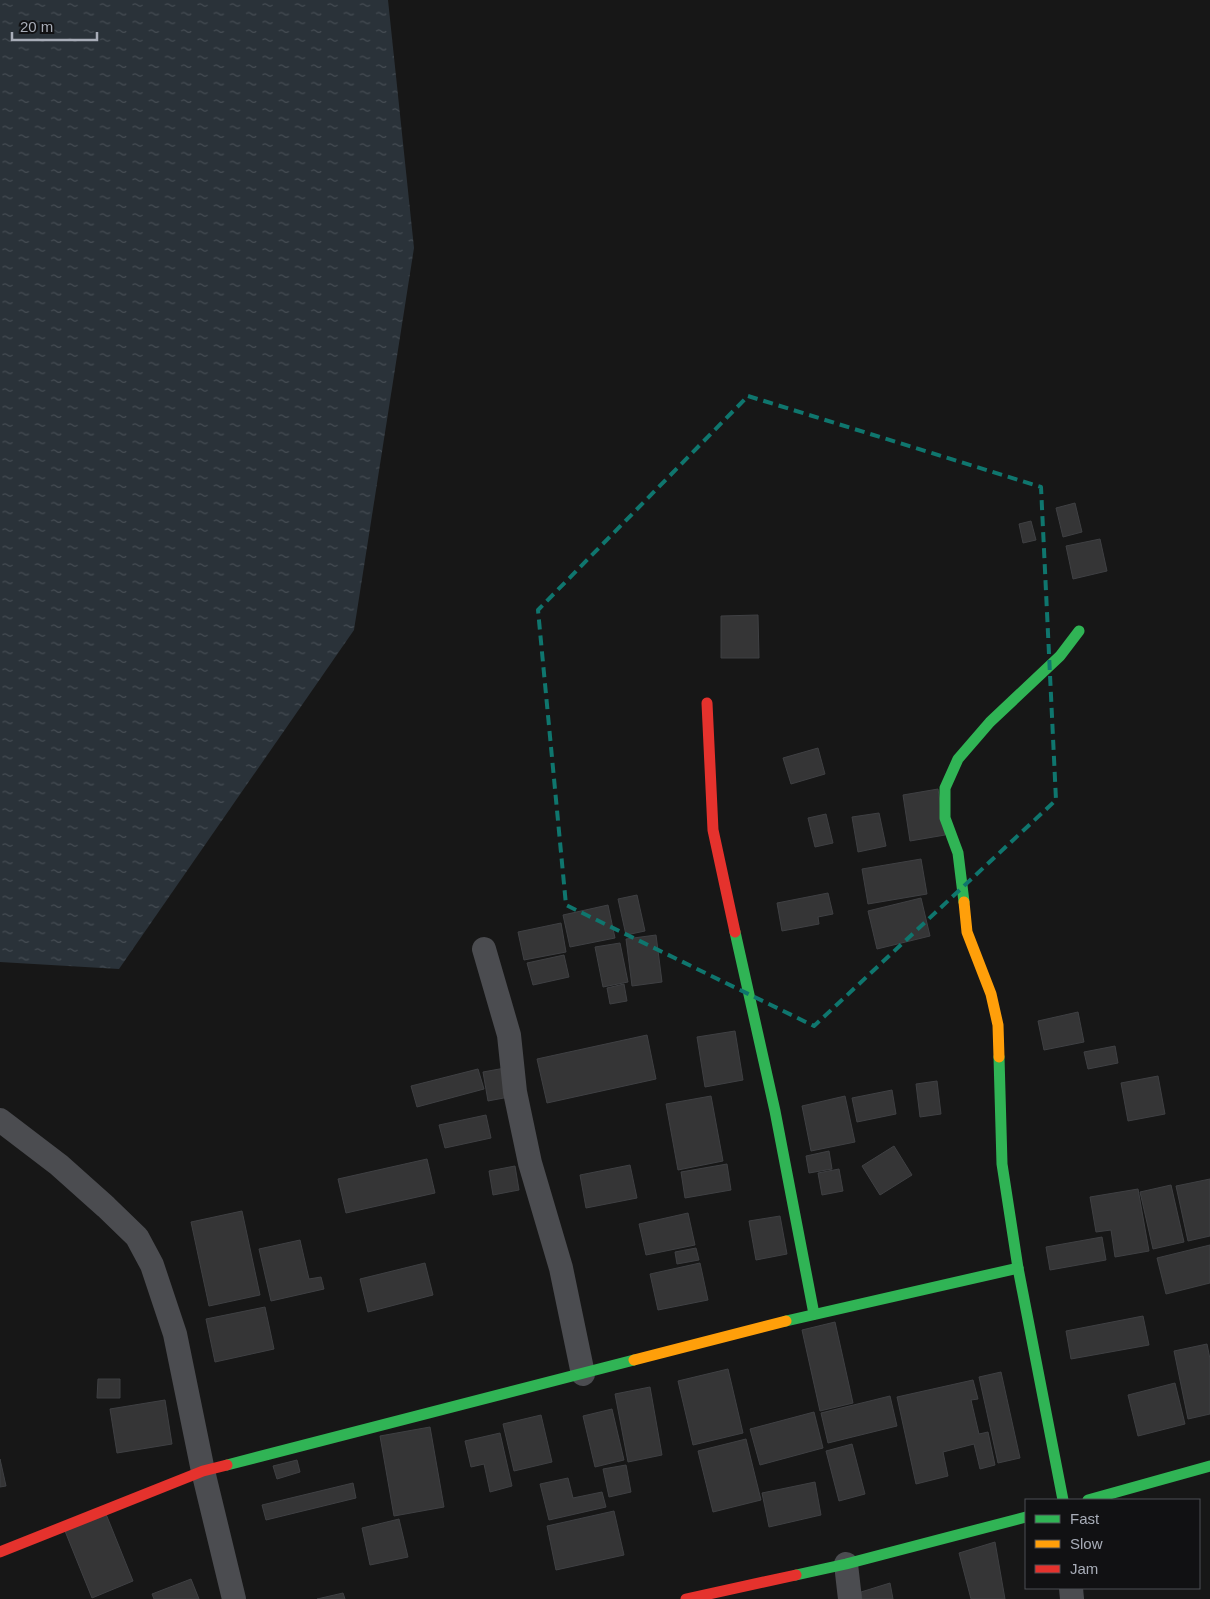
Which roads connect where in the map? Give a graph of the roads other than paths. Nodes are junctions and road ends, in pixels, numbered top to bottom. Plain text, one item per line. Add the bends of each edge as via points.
1 (1079, 631) dead end
2 (706, 703) dead end
3 (484, 949) dead end
4 (0, 1120) edge
5 (1018, 1268) junction
6 (814, 1314) junction
7 (583, 1374) junction
8 (1210, 1466) edge
9 (203, 1471) junction
10 (1063, 1499) edge
11 (1092, 1499) edge
12 (1025, 1517) edge
13 (0, 1552) edge
14 (846, 1564) junction
15 (234, 1599) edge
16 (686, 1599) edge
17 (850, 1599) edge

1 - 5 street via 1060,656 990,722 958,759 945,788 946,818 958,853 966,932 991,994 998,1026 1002,1164
2 - 6 street via 713,830 775,1111
3 - 7 street via 509,1035 515,1092 528,1154 561,1268
4 - 9 street via 59,1166 137,1237 152,1265 175,1334
5 - 6 street
5 - 10 street
6 - 7 street
7 - 9 street
8 - 11 street
9 - 13 street
9 - 15 street
12 - 14 street
14 - 16 street
14 - 17 street

